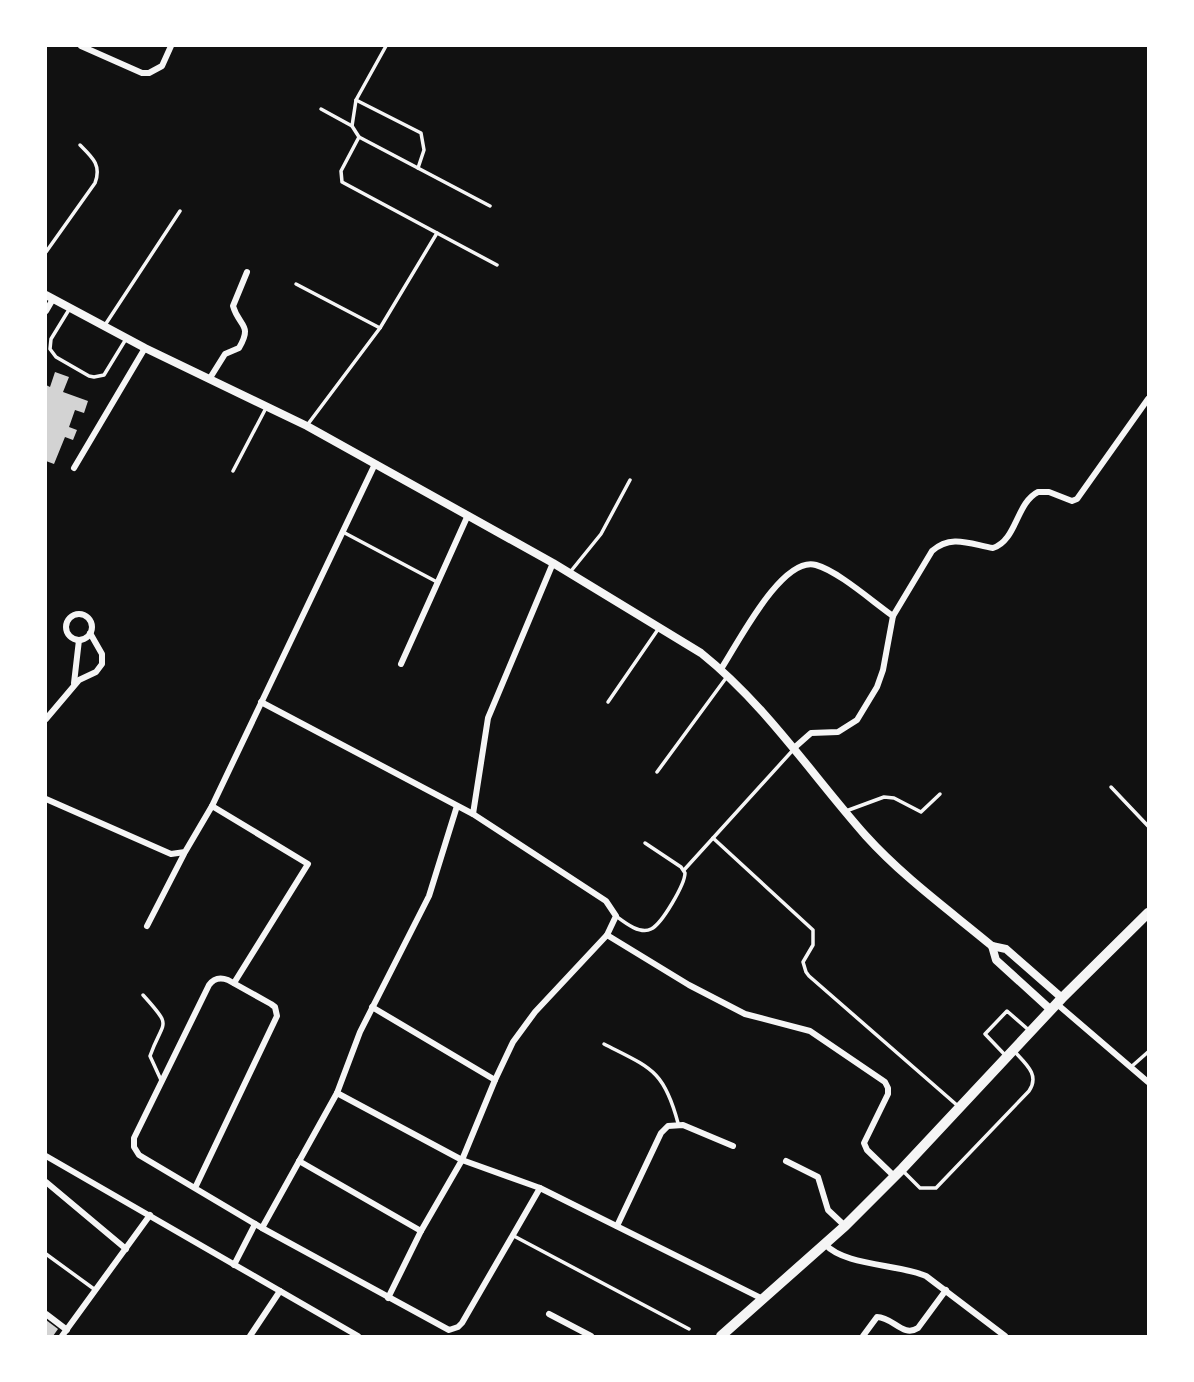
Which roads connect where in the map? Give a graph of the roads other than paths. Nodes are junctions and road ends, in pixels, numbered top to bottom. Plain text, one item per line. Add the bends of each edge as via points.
1 (81, 46) edge
2 (171, 46) edge
3 (386, 46) edge
4 (356, 100) junction
5 (321, 109) dead end
6 (352, 126) junction
7 (359, 137) junction
8 (79, 145) dead end
9 (418, 168) junction
10 (490, 206) dead end
11 (180, 211) dead end
12 (437, 233) junction
13 (46, 252) edge
14 (497, 265) dead end
15 (247, 272) dead end
16 (296, 284) dead end
17 (49, 297) edge
18 (70, 308) junction
19 (46, 311) edge
20 (103, 326) junction
21 (380, 328) junction
22 (127, 338) junction
23 (145, 348) junction
24 (209, 378) junction
25 (1149, 399) edge
26 (267, 406) junction
27 (307, 426) junction
28 (375, 464) junction
29 (74, 468) dead end
30 (233, 471) dead end
31 (630, 480) dead end
32 (468, 515) junction
33 (343, 532) junction
34 (553, 563) junction
35 (570, 573) junction
36 (437, 583) junction
37 (893, 616) junction
38 (660, 627) junction
39 (90, 634) junction
40 (79, 640) junction
41 (401, 664) dead end
42 (724, 673) junction
43 (74, 685) junction
44 (261, 702) junction
45 (608, 702) dead end
46 (46, 719) edge
47 (794, 748) junction
48 (657, 772) dead end
49 (1111, 787) dead end
50 (940, 794) dead end
51 (46, 799) edge
52 (212, 806) junction
53 (457, 806) junction
54 (846, 811) junction
55 (473, 814) junction
56 (1149, 826) edge
57 (713, 838) junction
58 (645, 844) dead end
59 (185, 852) junction
60 (684, 870) junction
61 (1149, 913) edge
62 (616, 916) junction
63 (147, 926) dead end
64 (607, 935) junction
65 (992, 946) junction
66 (233, 983) junction
67 (143, 995) dead end
68 (1057, 1004) junction
69 (372, 1007) junction
70 (1031, 1032) junction
71 (604, 1044) dead end
72 (1149, 1052) edge
73 (1010, 1054) junction
74 (1131, 1067) junction
75 (495, 1080) junction
76 (162, 1082) junction
77 (1149, 1082) edge
78 (337, 1093) junction
79 (960, 1107) junction
80 (678, 1123) junction
81 (733, 1146) dead end
82 (46, 1156) edge
83 (462, 1160) junction
84 (299, 1161) junction
85 (786, 1161) dead end
86 (898, 1173) junction
87 (46, 1182) edge
88 (195, 1188) junction
89 (540, 1188) junction
90 (150, 1215) junction
91 (255, 1224) junction
92 (617, 1226) junction
93 (845, 1226) junction
94 (262, 1228) junction
95 (421, 1231) junction
96 (512, 1235) junction
97 (825, 1244) junction
98 (126, 1249) junction
99 (46, 1254) edge
100 (234, 1265) junction
101 (96, 1290) junction
102 (946, 1290) junction
103 (280, 1291) junction
104 (387, 1298) junction
105 (764, 1299) junction
106 (46, 1314) edge
107 (550, 1314) dead end
108 (689, 1329) dead end
109 (65, 1333) edge
110 (250, 1336) edge
111 (358, 1336) edge
112 (591, 1336) edge
113 (721, 1336) edge
114 (863, 1336) edge
115 (1005, 1336) edge

1 - 2 street via 142,73 162,66
3 - 4 lane
4 - 6 lane
4 - 9 lane via 421,133 424,150
5 - 6 lane
6 - 7 lane
7 - 9 lane
7 - 12 lane via 341,171 342,182
8 - 13 lane via 96,162 98,175
9 - 10 lane
11 - 20 lane
12 - 14 lane
12 - 21 lane
15 - 24 street via 233,306 245,335 239,348 223,356
16 - 21 lane
17 - 18 street
17 - 19 street
18 - 20 street
18 - 22 lane via 50,349 89,376 103,374
20 - 22 street
21 - 27 lane
22 - 23 street
23 - 24 street
23 - 29 street
24 - 26 street
25 - 37 street via 1077,499 1044,491 1034,494 1003,544 993,548 953,540 941,543
26 - 27 street
26 - 30 lane
27 - 28 street
28 - 32 street
28 - 33 street
31 - 35 lane via 601,534
32 - 34 street
32 - 36 street
33 - 36 lane
33 - 44 street
34 - 35 street
34 - 55 street via 488,718
35 - 38 street
36 - 41 street
37 - 42 street via 830,571 816,565 799,566 772,590
37 - 47 street via 883,670 857,720 838,732 811,733
38 - 42 street
38 - 45 lane
39 - 40 street
39 - 40 street via 90,619 72,615 66,632
39 - 43 street via 102,654 102,664
40 - 43 street
42 - 47 street
42 - 48 lane
43 - 46 street
44 - 52 street
44 - 53 street
47 - 54 street
47 - 57 lane
49 - 56 lane
50 - 54 lane via 921,812 884,797
51 - 59 street via 171,854
52 - 59 street
52 - 66 street via 308,864
53 - 55 street
53 - 69 street via 429,896
54 - 65 street via 898,867
55 - 62 street via 606,901
57 - 60 lane
57 - 79 lane via 813,930 815,940 803,962 809,976
58 - 60 lane
59 - 63 street
60 - 62 lane via 684,883 650,930 628,925
61 - 68 main road
62 - 64 street
64 - 75 street via 523,1029
64 - 86 street via 745,1014 810,1031 885,1082 888,1094 864,1143
65 - 68 street via 1006,949
65 - 68 street via 996,960
66 - 76 street via 221,978 212,981
66 - 88 street via 275,1007 277,1016
67 - 76 lane via 164,1023 150,1056
68 - 70 main road
68 - 74 street
69 - 75 street
69 - 78 street
70 - 73 main road
70 - 73 lane via 1007,1011 985,1034
71 - 80 lane via 650,1068 661,1079
72 - 74 lane
73 - 79 main road
73 - 86 lane via 1032,1072 1034,1082 1029,1091 936,1188 920,1188
74 - 77 street
75 - 83 street
76 - 88 street via 134,1138 134,1147 139,1155
78 - 83 street
78 - 84 street
79 - 86 main road
80 - 81 street
80 - 92 street via 661,1133
82 - 90 street
83 - 89 street
83 - 95 street
84 - 94 street
84 - 95 street
85 - 93 street via 818,1177 828,1210
86 - 93 main road
87 - 98 street
88 - 91 street
89 - 92 street
89 - 96 street
90 - 98 street
90 - 100 street
91 - 94 street
91 - 100 street
92 - 105 street
93 - 97 main road
94 - 104 street
95 - 104 street
96 - 104 street via 458,1327 444,1328
96 - 108 lane
97 - 102 street via 845,1256 920,1273
97 - 105 main road
98 - 101 street
99 - 101 lane
100 - 103 street
101 - 109 street
102 - 114 street via 913,1331 877,1317
102 - 115 street
103 - 110 street
103 - 111 street
105 - 113 main road
106 - 109 street
107 - 112 street

